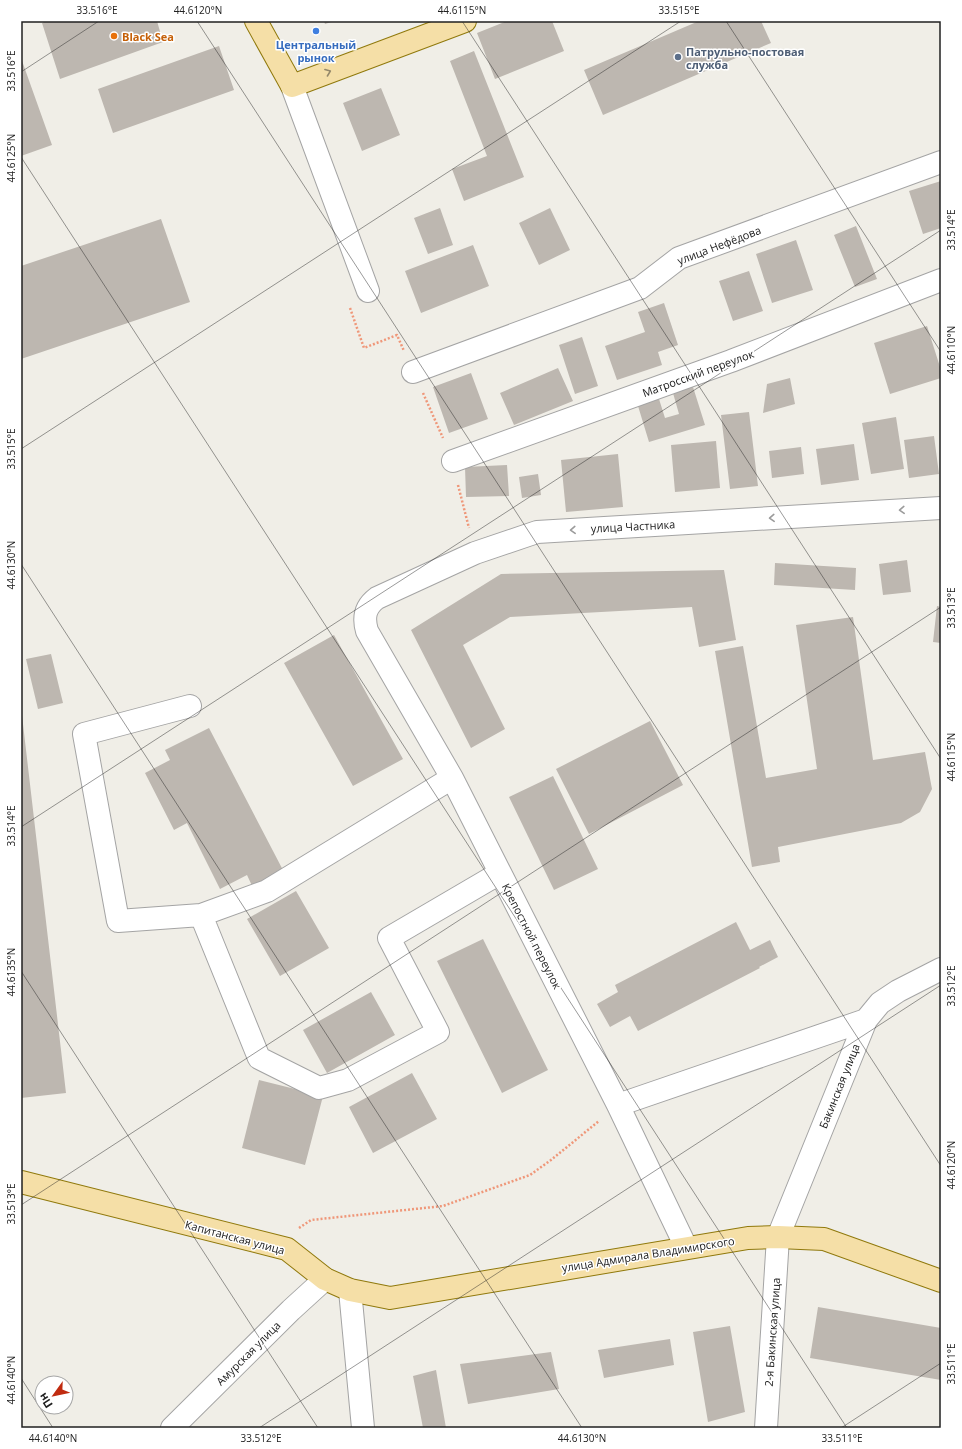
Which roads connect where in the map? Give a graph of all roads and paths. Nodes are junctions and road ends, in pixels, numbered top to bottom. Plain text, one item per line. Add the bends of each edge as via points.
1 (256, 21) edge
2 (465, 21) edge
3 (292, 86) junction
4 (941, 162) edge
5 (941, 280) edge
6 (368, 291) dead end
7 (414, 372) dead end
8 (453, 461) dead end
9 (941, 508) edge
10 (367, 632) joint
11 (190, 706) dead end
12 (452, 778) junction
13 (500, 873) junction
14 (201, 915) junction
15 (941, 969) edge
16 (866, 1020) junction
17 (618, 1105) junction
18 (21, 1182) edge
19 (778, 1236) junction
20 (686, 1247) junction
21 (288, 1249) junction
22 (325, 1279) junction
23 (941, 1281) edge
24 (350, 1290) junction
25 (172, 1428) edge
26 (363, 1428) edge
27 (766, 1428) edge

1 - 3 main road
3 -> 2 main road
3 - 6 street
4 - 7 street, улица Нефёдова via 679,258 640,288
5 - 8 street, Матросский переулок via 731,361
9 -> 10 street, улица Частника via 537,532 475,553 377,598 367,609
10 - 12 street, Крепостной переулок
11 - 14 street via 84,734 118,921
12 - 13 street, Крепостной переулок
12 - 14 street via 267,891
13 - 14 street via 389,938 438,1032 348,1080 319,1088 259,1058
13 - 17 street, Крепостной переулок
15 - 16 street, Бакинская улица via 880,1003
16 - 17 street
16 - 19 street, Бакинская улица
17 - 20 street, Крепостной переулок
17 - 21 path via 530,1175 443,1206 310,1220 299,1228
18 - 21 main road, Капитанская улица
19 - 20 main road, улица Адмирала Владимирского
19 - 23 main road, улица Адмирала Владимирского via 824,1239
19 - 27 street, 2-я Бакинская улица
20 - 24 main road, улица Адмирала Владимирского via 390,1298
21 - 22 main road, Капитанская улица
22 - 24 main road, Капитанская улица
22 - 25 street, Амурская улица
24 - 26 street

